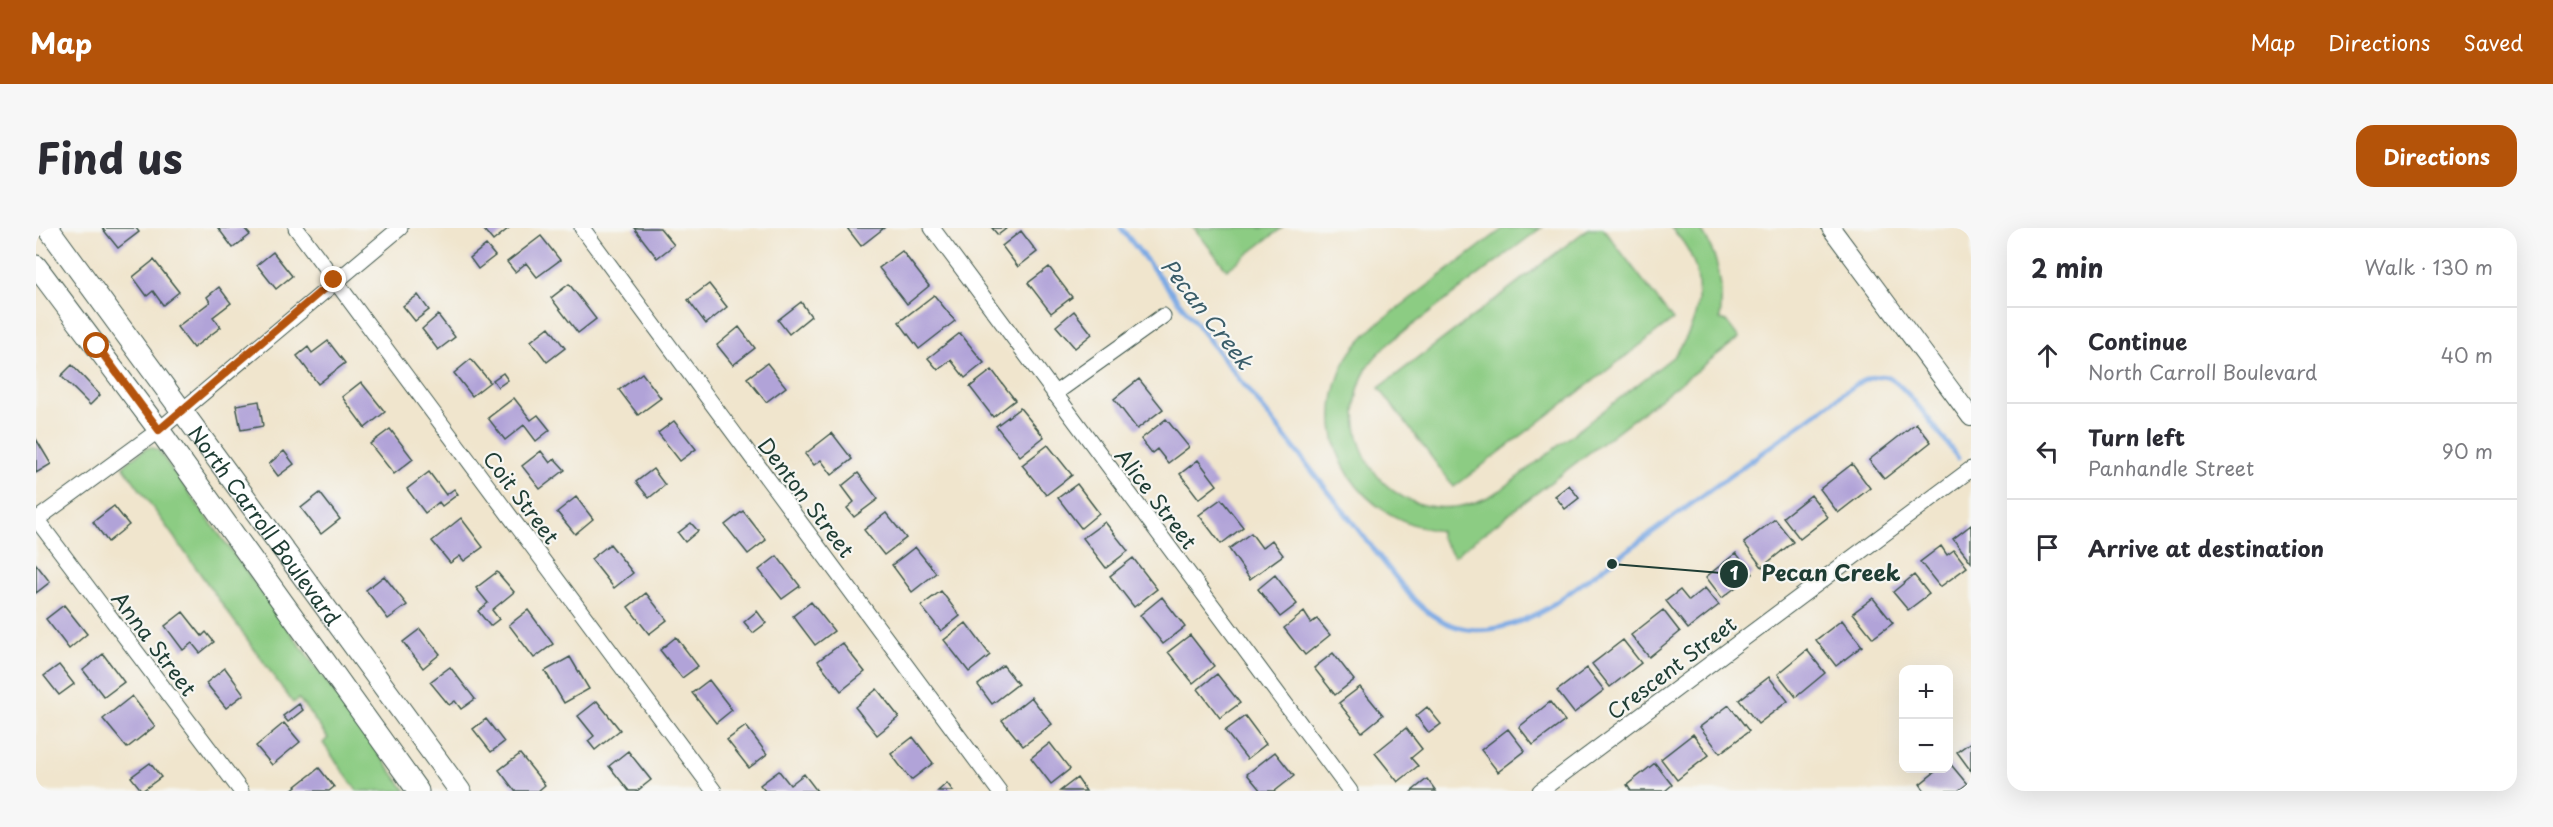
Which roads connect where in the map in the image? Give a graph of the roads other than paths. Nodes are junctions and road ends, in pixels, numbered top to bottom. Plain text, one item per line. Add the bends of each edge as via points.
1 (48, 228) edge
2 (296, 228) edge
3 (400, 228) edge
4 (582, 228) edge
5 (932, 228) edge
6 (1831, 228) edge
7 (36, 266) edge
8 (334, 280) junction
9 (1163, 316) dead end
10 (1054, 394) junction
11 (183, 410) junction
12 (1971, 417) edge
13 (159, 430) junction
14 (1971, 469) edge
15 (36, 520) edge
16 (240, 791) edge
17 (418, 791) edge
18 (460, 791) edge
19 (714, 791) edge
20 (999, 791) edge
21 (1350, 791) edge
22 (1540, 791) edge

1 - 11 main road, North Carroll Boulevard
2 - 8 street, Coit Street
3 - 8 street
4 - 20 street, Denton Street
5 - 10 street, Alice Street
6 - 12 street
7 - 13 main road, North Carroll Boulevard
8 - 11 street
8 - 19 street, Coit Street
9 - 10 street
10 - 21 street, Alice Street
11 - 13 street
11 - 18 main road, North Carroll Boulevard
13 - 15 street
13 - 17 main road, North Carroll Boulevard
14 - 22 street, Crescent Street
15 - 16 street, Anna Street

